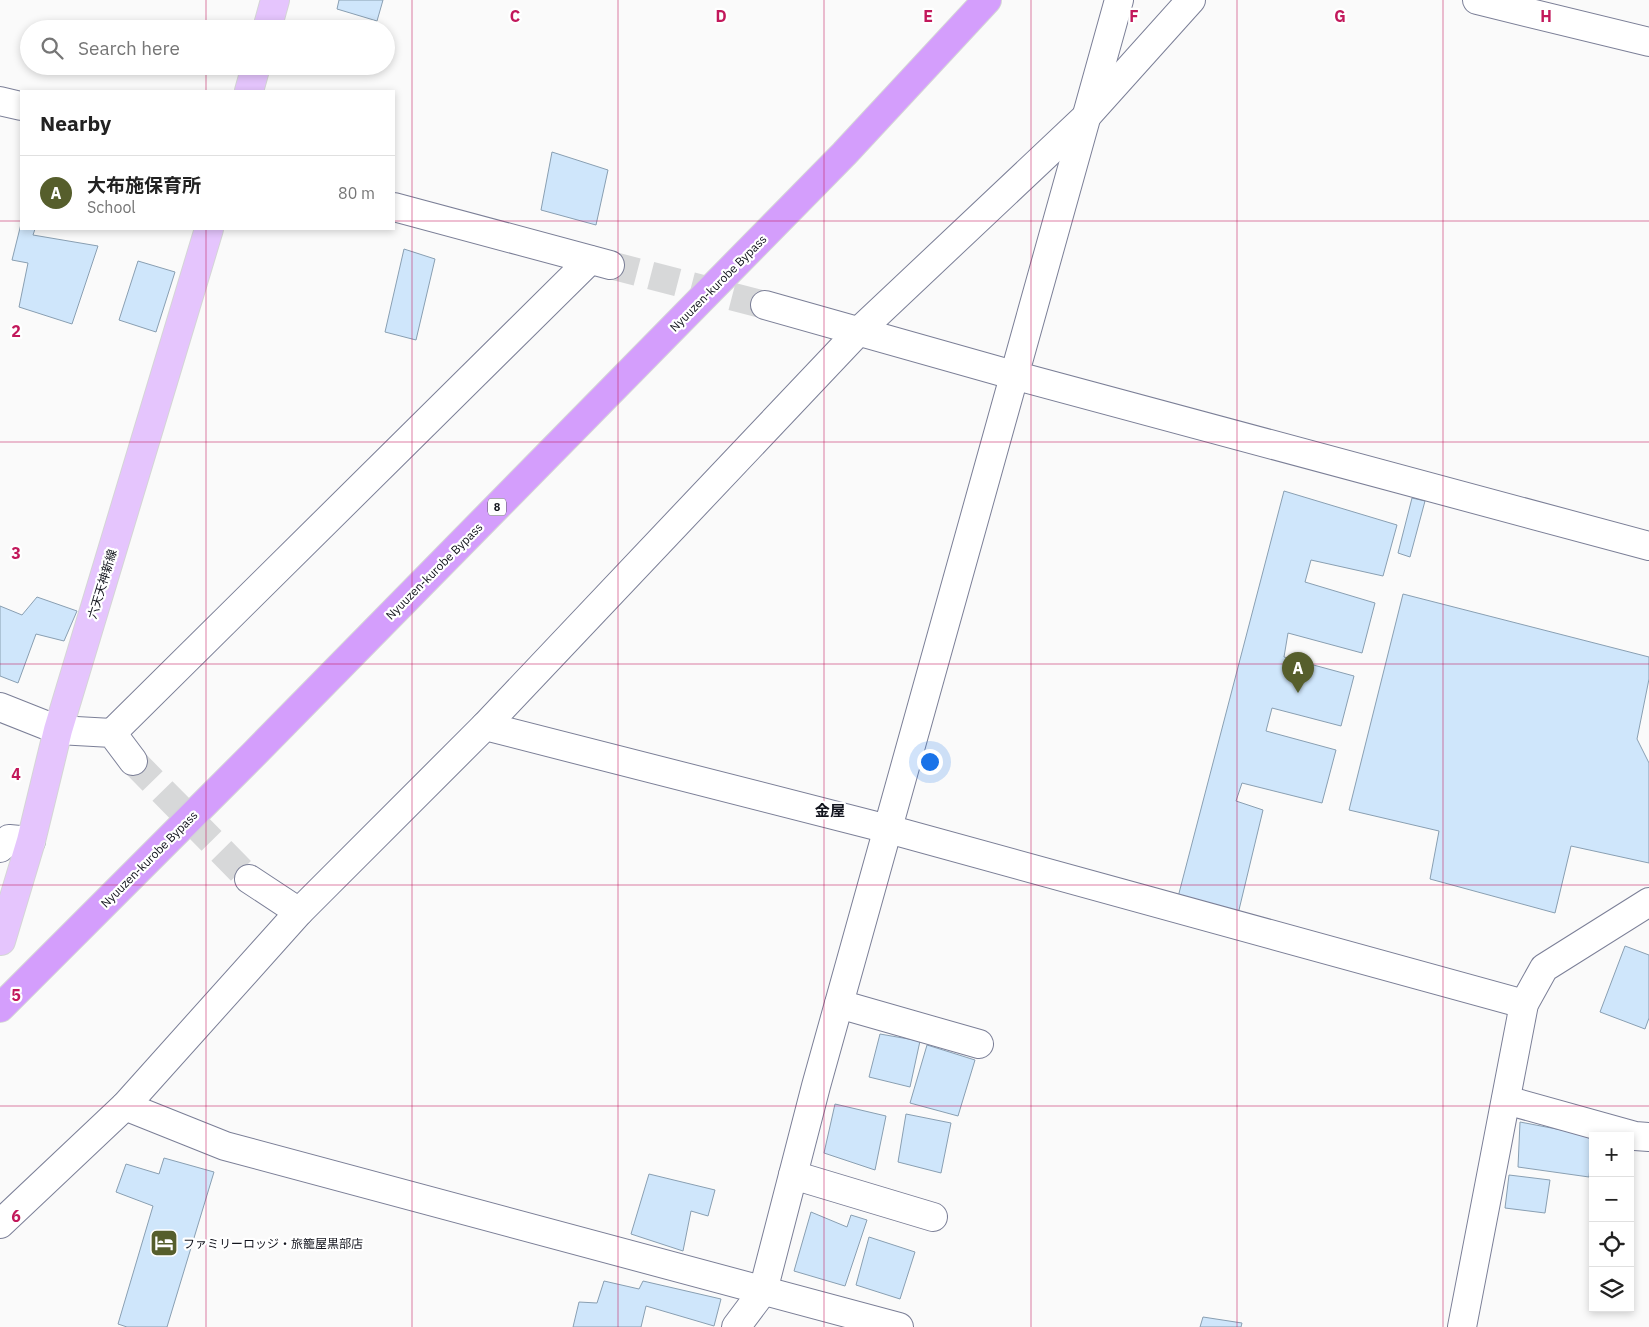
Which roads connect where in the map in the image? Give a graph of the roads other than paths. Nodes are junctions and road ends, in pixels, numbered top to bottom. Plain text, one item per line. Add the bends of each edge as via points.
1 (275, 0) edge
2 (987, 0) edge
3 (1119, 0) edge
4 (1192, 0) edge
5 (1477, 0) edge
6 (269, 20) edge
7 (1649, 42) edge
8 (253, 75) edge
9 (249, 90) edge
10 (0, 101) edge
11 (20, 106) edge
12 (1085, 118) junction
13 (395, 207) edge
14 (209, 230) edge
15 (765, 306) tunnel mouth
16 (858, 332) junction
17 (1013, 375) junction
18 (1649, 546) edge
19 (0, 707) edge
20 (485, 726) junction
21 (58, 730) junction
22 (112, 733) junction
23 (133, 761) tunnel mouth
24 (888, 829) junction
25 (31, 841) junction
26 (0, 848) edge
27 (249, 879) tunnel mouth
28 (1649, 902) edge
29 (299, 912) junction
30 (1, 941) edge
31 (839, 1004) junction
32 (1524, 1004) junction
33 (0, 1008) edge
34 (979, 1044) dead end
35 (1506, 1100) junction
36 (125, 1106) junction
37 (1649, 1137) edge
38 (793, 1175) junction
39 (934, 1217) dead end
40 (0, 1224) edge
41 (763, 1290) junction
42 (736, 1327) edge
43 (899, 1327) edge
44 (1462, 1327) edge

1 - 6 main road
2 - 33 highway, Nyuuzen-kurobe Bypass / 8 via 844,154
3 - 12 street
4 - 12 street
5 - 7 street
8 - 9 main road
10 - 11 street
12 - 16 street
12 - 17 street
13 - 22 street via 600,263
14 - 21 main road, 六天天神新線
15 - 16 street
16 - 17 street
16 - 20 street
17 - 18 street
17 - 24 street
19 - 21 street
20 - 24 street
20 - 29 street
21 - 22 street
21 - 25 main road, 六天天神新線
22 - 23 street
24 - 31 street
24 - 32 street
25 - 26 street via 9,839
25 - 30 main road, 六天天神新線
27 - 29 street
28 - 32 street via 1544,968
29 - 36 street
31 - 34 street
31 - 38 street
32 - 35 street
35 - 37 street via 1635,1136
35 - 44 street
36 - 40 street
36 - 41 street via 225,1146
38 - 39 street
38 - 41 street
41 - 42 street
41 - 43 street

